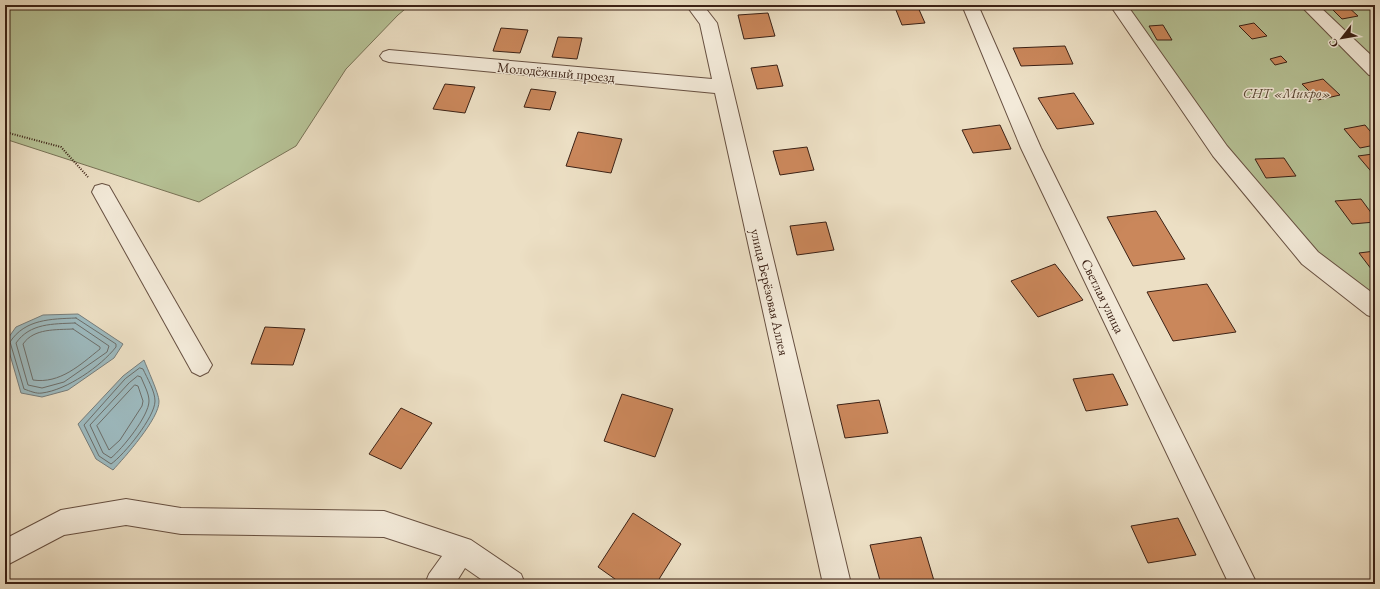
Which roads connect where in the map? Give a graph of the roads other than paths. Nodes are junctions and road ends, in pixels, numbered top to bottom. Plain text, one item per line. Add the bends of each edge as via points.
1 (694, 5) edge
2 (970, 5) edge
3 (1118, 5) edge
4 (1308, 5) edge
5 (389, 56) dead end
6 (1375, 70) edge
7 (723, 88) junction
8 (102, 192) road end
9 (1375, 308) edge
10 (200, 365) dead end
11 (462, 549) junction
12 (5, 553) edge
13 (439, 584) edge
14 (511, 584) edge
15 (837, 584) edge
16 (1243, 584) edge

1 - 7 street, улица Берёзовая Аллея via 708,23
2 - 16 street, Светлая улица via 1031,148
3 - 9 street via 1220,151 1310,258
4 - 6 street
5 - 7 street, Молодёжный проезд
7 - 15 street, улица Берёзовая Аллея
8 - 10 street
11 - 12 street via 384,524 181,520 126,512 61,523
11 - 13 street
11 - 14 street

